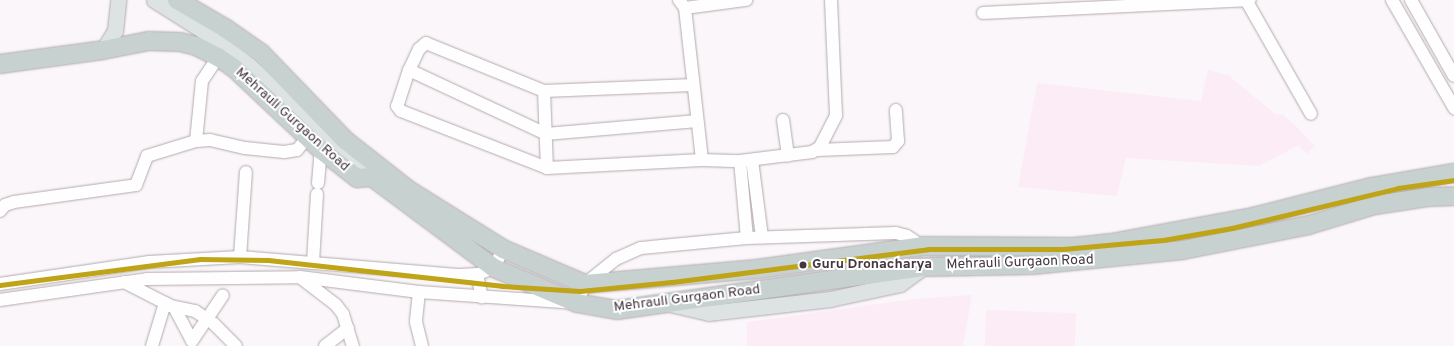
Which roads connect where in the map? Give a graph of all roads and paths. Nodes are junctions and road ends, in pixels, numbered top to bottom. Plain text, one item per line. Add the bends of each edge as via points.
1 (118, 0) edge
2 (154, 0) edge
3 (177, 0) edge
4 (742, 0) edge
5 (746, 0) edge
6 (831, 0) edge
7 (1411, 0) edge
8 (1248, 1) edge
9 (1148, 3) edge
10 (682, 4) edge
11 (1395, 4) edge
12 (983, 14) dead end
13 (102, 50) junction
14 (218, 57) junction
15 (0, 64) edge
16 (408, 70) junction
17 (1454, 76) edge
18 (693, 85) junction
19 (544, 91) junction
20 (1454, 108) edge
21 (896, 110) dead end
22 (1311, 114) dead end
23 (784, 120) dead end
24 (697, 121) junction
25 (546, 134) junction
26 (308, 137) junction
27 (196, 141) junction
28 (321, 150) junction
29 (818, 150) junction
30 (788, 156) junction
31 (702, 160) junction
32 (746, 160) junction
33 (547, 168) junction
34 (246, 172) dead end
35 (1454, 173) edge
36 (372, 177) junction
37 (1454, 196) edge
38 (0, 211) edge
39 (1253, 217) junction
40 (762, 237) junction
41 (1258, 237) junction
42 (747, 238) junction
43 (922, 246) junction
44 (503, 249) junction
45 (240, 257) junction
46 (295, 262) junction
47 (313, 263) junction
48 (485, 271) junction
49 (298, 277) junction
50 (124, 282) junction
51 (0, 284) edge
52 (585, 284) junction
53 (419, 292) junction
54 (223, 295) dead end
55 (482, 297) junction
56 (0, 300) edge
57 (577, 303) junction
58 (169, 305) junction
59 (206, 318) junction
60 (348, 328) junction
61 (152, 346) edge
62 (236, 346) edge
63 (325, 346) edge
64 (353, 346) edge
65 (422, 346) edge

1 - 13 main road via 115,31
2 - 36 main road via 214,38 250,66 338,149
3 - 44 highway, Mehrauli Gurgaon Road via 226,28 261,53 345,140 410,191
4 - 5 street
4 - 10 street
6 - 29 street via 837,107 835,122
7 - 11 street
7 - 17 street
8 - 9 street
8 - 22 street
9 - 12 street
10 - 18 street
11 - 20 street
13 - 14 highway, Mehrauli Gurgaon Road via 149,41 180,42
13 - 15 highway, Mehrauli Gurgaon Road
14 - 26 highway, Mehrauli Gurgaon Road via 234,68
14 - 27 street via 202,81
16 - 19 street via 422,45 430,43
16 - 25 street
16 - 33 street via 397,102 401,112
18 - 19 street
18 - 24 street
19 - 25 street
21 - 29 street via 898,141 894,147
23 - 30 street
24 - 25 street
24 - 31 street
25 - 33 street
26 - 27 street via 297,150 284,152 246,148 210,140
26 - 28 highway, Mehrauli Gurgaon Road
27 - 38 street via 147,156 139,180 131,188 14,202 5,205
28 - 36 highway, Mehrauli Gurgaon Road via 357,178
28 - 47 street
29 - 30 street
30 - 32 street
31 - 32 street
31 - 33 street
32 - 40 street
32 - 42 street
34 - 45 street
35 - 39 highway, Mehrauli Gurgaon Road via 1370,187
36 - 48 highway, Mehrauli Gurgaon Road
37 - 41 highway, Mehrauli Gurgaon Road via 1375,205
39 - 41 highway
39 - 43 highway, Mehrauli Gurgaon Road via 1111,244 1073,247
40 - 42 street
40 - 43 street via 896,233 907,236
41 - 57 highway, Mehrauli Gurgaon Road via 1110,259 1033,265 923,267 617,310
42 - 52 street via 641,248 616,259
43 - 52 highway, Mehrauli Gurgaon Road via 757,269
44 - 48 street
44 - 52 highway, Mehrauli Gurgaon Road
45 - 46 street
45 - 51 street via 149,262
46 - 47 street
46 - 49 street
47 - 48 street via 460,275
48 - 55 street
48 - 57 highway, Mehrauli Gurgaon Road
49 - 50 street via 147,279
49 - 53 street
49 - 60 street via 331,299 343,314
50 - 56 street
50 - 58 street
52 - 57 street
53 - 55 street
53 - 65 street via 416,322
54 - 59 street
55 - 57 street
58 - 59 street via 189,308
58 - 59 street via 192,340
58 - 61 street
59 - 62 street
60 - 63 street
60 - 64 street

